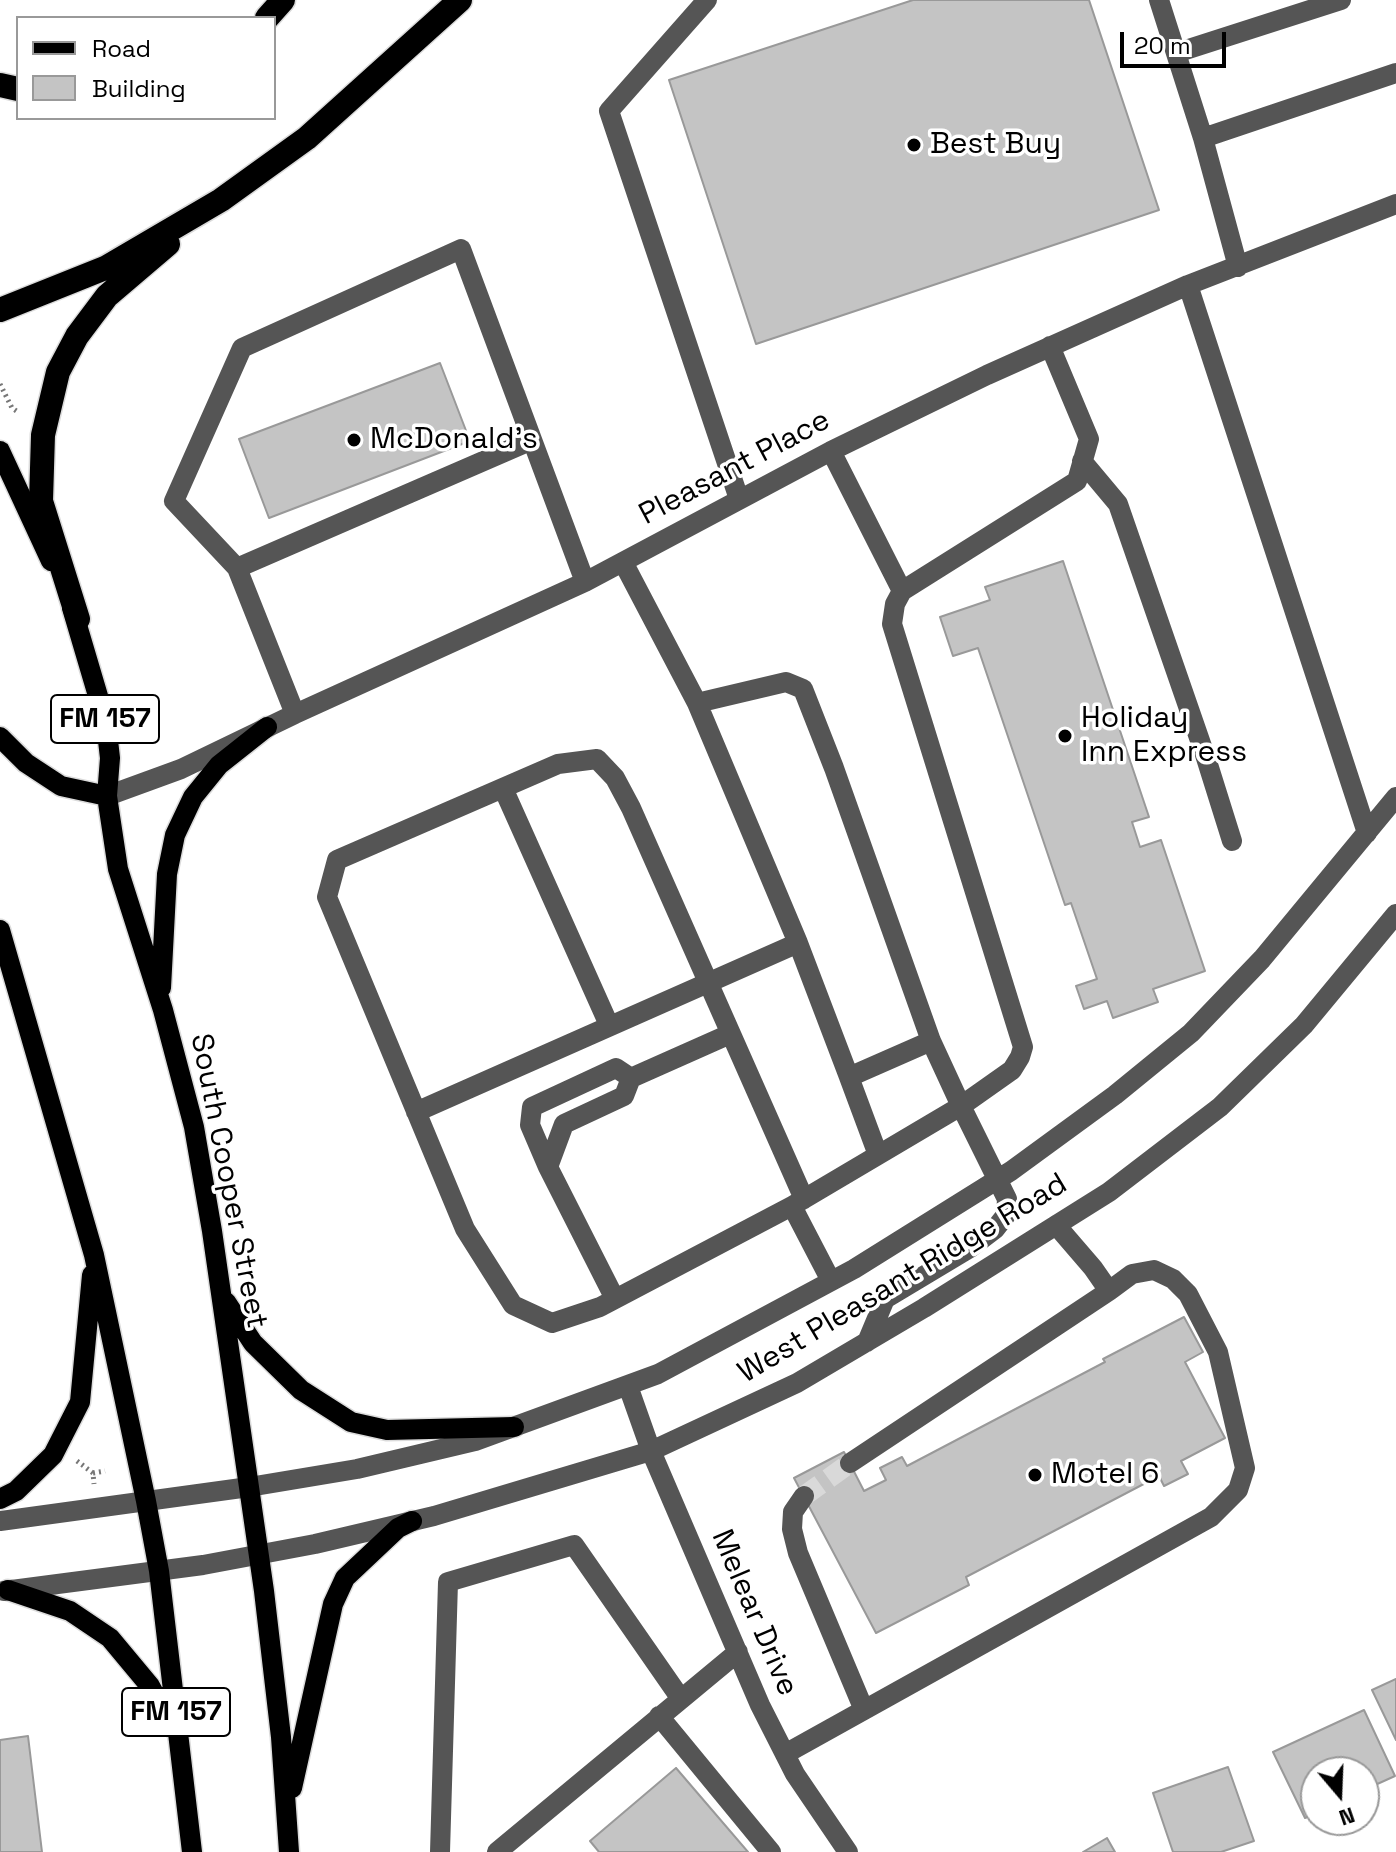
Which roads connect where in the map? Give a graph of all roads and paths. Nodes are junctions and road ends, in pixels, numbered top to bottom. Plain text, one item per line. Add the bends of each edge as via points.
1 (283, 0) edge
2 (460, 0) edge
3 (707, 0) edge
4 (1159, 0) edge
5 (1341, 0) edge
6 (269, 16) edge
7 (1176, 53) junction
8 (1396, 73) edge
9 (1203, 138) junction
10 (221, 200) junction
11 (1396, 204) edge
12 (1238, 267) junction
13 (1188, 285) junction
14 (0, 310) edge
15 (1050, 346) junction
16 (0, 384) edge
17 (21, 413) dead end
18 (532, 440) junction
19 (0, 451) edge
20 (831, 451) junction
21 (1082, 461) junction
22 (739, 499) junction
23 (623, 562) junction
24 (237, 568) junction
25 (585, 582) junction
26 (902, 591) junction
27 (78, 619) junction
28 (697, 703) junction
29 (141, 705) dead end
30 (138, 712) dead end
31 (295, 714) junction
32 (267, 727) junction
33 (0, 737) edge
34 (503, 788) junction
35 (107, 796) junction
36 (1396, 797) edge
37 (1367, 833) junction
38 (1232, 841) dead end
39 (1396, 914) edge
40 (0, 930) edge
41 (798, 943) junction
42 (707, 982) junction
43 (160, 1000) junction
44 (609, 1025) junction
45 (730, 1034) junction
46 (931, 1041) junction
47 (849, 1077) junction
48 (631, 1078) junction
49 (961, 1106) junction
50 (416, 1112) junction
51 (878, 1155) junction
52 (548, 1167) junction
53 (996, 1180) junction
54 (798, 1203) junction
55 (1056, 1225) junction
56 (94, 1255) junction
57 (831, 1281) junction
58 (1109, 1291) junction
59 (222, 1296) junction
60 (615, 1299) junction
61 (867, 1342) junction
62 (628, 1386) junction
63 (514, 1427) junction
64 (651, 1451) junction
65 (75, 1460) dead end
66 (850, 1463) tunnel mouth
67 (105, 1471) dead end
68 (93, 1473) junction
69 (94, 1485) dead end
70 (249, 1487) junction
71 (804, 1496) tunnel mouth
72 (0, 1499) edge
73 (146, 1501) junction
74 (0, 1521) edge
75 (412, 1521) junction
76 (260, 1555) junction
77 (159, 1571) junction
78 (4, 1591) edge
79 (738, 1652) junction
80 (681, 1699) junction
81 (864, 1710) junction
82 (659, 1716) junction
83 (179, 1737) junction
84 (785, 1754) junction
85 (286, 1815) junction
86 (509, 1848) edge
87 (192, 1852) edge
88 (289, 1852) edge
89 (440, 1852) edge
90 (771, 1852) edge
91 (848, 1852) edge

1 - 6 highway
2 - 10 highway via 307,138
3 - 22 street via 609,111
4 - 7 street
5 - 7 street
7 - 9 street
8 - 9 street
9 - 12 street
10 - 14 highway via 105,268
10 - 27 highway via 107,296 58,372 43,435 41,501
11 - 12 street, Pleasant Place
12 - 13 street, Pleasant Place
13 - 15 street, Pleasant Place
13 - 37 street
15 - 20 street, Pleasant Place
15 - 21 street via 1089,439
16 - 17 path via 12,408
18 - 24 street
18 - 24 street via 461,249 242,348 174,501
18 - 25 street
19 - 27 main road, South Cooper Street / FM 157
20 - 22 street, Pleasant Place
20 - 26 street
21 - 26 street via 1077,481
21 - 38 street via 1118,504
22 - 23 street, Pleasant Place
23 - 25 street, Pleasant Place
23 - 28 street
24 - 31 street
25 - 31 street, Pleasant Place
26 - 49 street via 892,624 1023,1047 1012,1070
27 - 35 main road, South Cooper Street / FM 157 via 106,723
28 - 41 street
28 - 46 street via 786,682 803,689
29 - 30 path
31 - 32 street, Pleasant Place
32 - 35 street, Pleasant Place via 181,769
32 - 43 main road via 219,765 193,797 175,835 167,874
33 - 35 main road via 61,786
34 - 42 street via 558,764 597,759 631,808
34 - 44 street
34 - 50 street via 337,860 327,897
35 - 43 main road, South Cooper Street / FM 157 via 118,869
36 - 37 street, West Pleasant Ridge Road
37 - 53 street, West Pleasant Ridge Road via 1262,959 1191,1033
39 - 55 street, West Pleasant Ridge Road via 1304,1025 1220,1107 1109,1192
40 - 56 main road, FM 157
41 - 42 street
41 - 47 street
42 - 44 street
42 - 45 street
43 - 59 main road, South Cooper Street / FM 157 via 194,1127
44 - 50 street
45 - 48 street
45 - 54 street
46 - 47 street
46 - 49 street
47 - 51 street
48 - 52 street via 624,1096 564,1124
48 - 52 street via 616,1068 532,1107 530,1125
49 - 51 street
49 - 53 street
50 - 60 street via 465,1229 513,1305 552,1323
51 - 54 street
52 - 60 street
53 - 57 street, West Pleasant Ridge Road
53 - 61 street via 1007,1199 1006,1215 995,1229 885,1299
54 - 57 street
54 - 60 street
55 - 58 street
55 - 61 street, West Pleasant Ridge Road
56 - 72 main road via 80,1402 53,1455 16,1491
56 - 73 main road, FM 157
57 - 62 street, West Pleasant Ridge Road
58 - 66 street
58 - 81 street via 1132,1274 1154,1270 1188,1294 1218,1352 1245,1468 1238,1490 1211,1517
59 - 63 main road via 253,1343 301,1390 351,1422 387,1430
59 - 70 main road, South Cooper Street / FM 157
61 - 64 street, West Pleasant Ridge Road via 797,1383
62 - 63 street, West Pleasant Ridge Road
62 - 64 street, Melear Drive
63 - 70 street, West Pleasant Ridge Road via 357,1469
64 - 75 street, West Pleasant Ridge Road
64 - 79 street, Melear Drive
65 - 68 path
67 - 68 path
68 - 69 path
70 - 73 street, West Pleasant Ridge Road
70 - 76 main road, South Cooper Street / FM 157
71 - 81 street via 793,1512 798,1553
73 - 74 street, West Pleasant Ridge Road
73 - 77 main road, FM 157
75 - 76 street, West Pleasant Ridge Road
75 - 85 main road via 345,1578 333,1604
76 - 77 street, West Pleasant Ridge Road
76 - 85 main road, South Cooper Street / FM 157
77 - 78 street, West Pleasant Ridge Road
77 - 83 main road, FM 157
78 - 83 main road via 70,1611 110,1638 150,1686
79 - 80 street
79 - 84 street, Melear Drive
80 - 82 street
80 - 89 street via 574,1545 448,1582
81 - 84 street
82 - 86 street
82 - 90 street
83 - 87 main road, FM 157
84 - 91 street, Melear Drive
85 - 88 main road, South Cooper Street / FM 157

